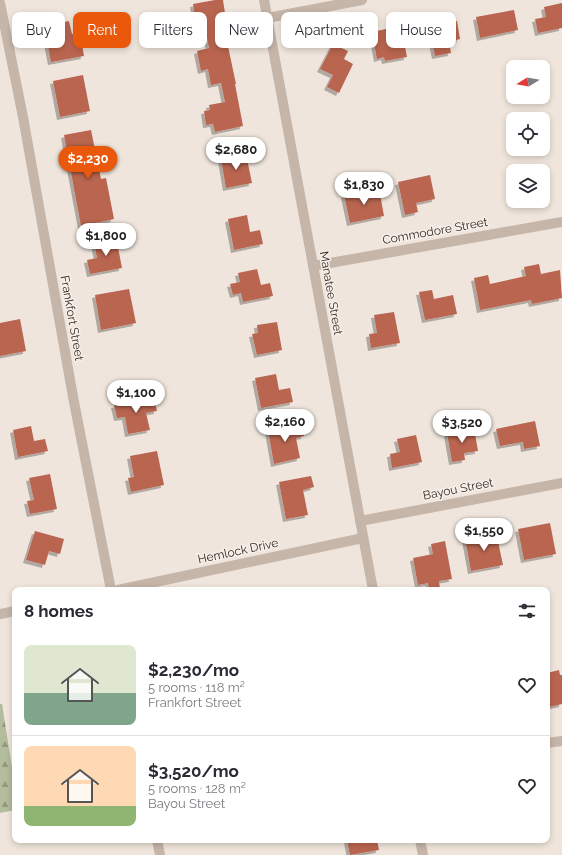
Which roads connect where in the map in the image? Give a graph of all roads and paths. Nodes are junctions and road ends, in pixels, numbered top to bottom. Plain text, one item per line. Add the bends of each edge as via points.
1 (264, 0) edge
2 (362, 0) edge
3 (0, 3) edge
4 (266, 12) edge
5 (273, 17) edge
6 (273, 48) edge
7 (562, 222) edge
8 (313, 266) junction
9 (562, 482) edge
10 (360, 521) junction
11 (363, 538) junction
12 (110, 587) edge
13 (132, 587) edge
14 (372, 587) edge
15 (12, 612) edge
16 (0, 614) edge
17 (562, 741) edge
18 (550, 743) edge
19 (158, 843) edge
20 (421, 843) edge
21 (160, 855) edge
22 (423, 855) edge

1 - 4 street, Manatee Street
2 - 5 street
3 - 12 street, Frankfort Street
6 - 8 street, Manatee Street
7 - 8 street, Commodore Street
8 - 10 street, Manatee Street
9 - 10 street, Bayou Street
10 - 11 street, Manatee Street
11 - 13 street, Hemlock Drive
11 - 14 street, Manatee Street
15 - 16 street
17 - 18 street
19 - 21 street
20 - 22 street

